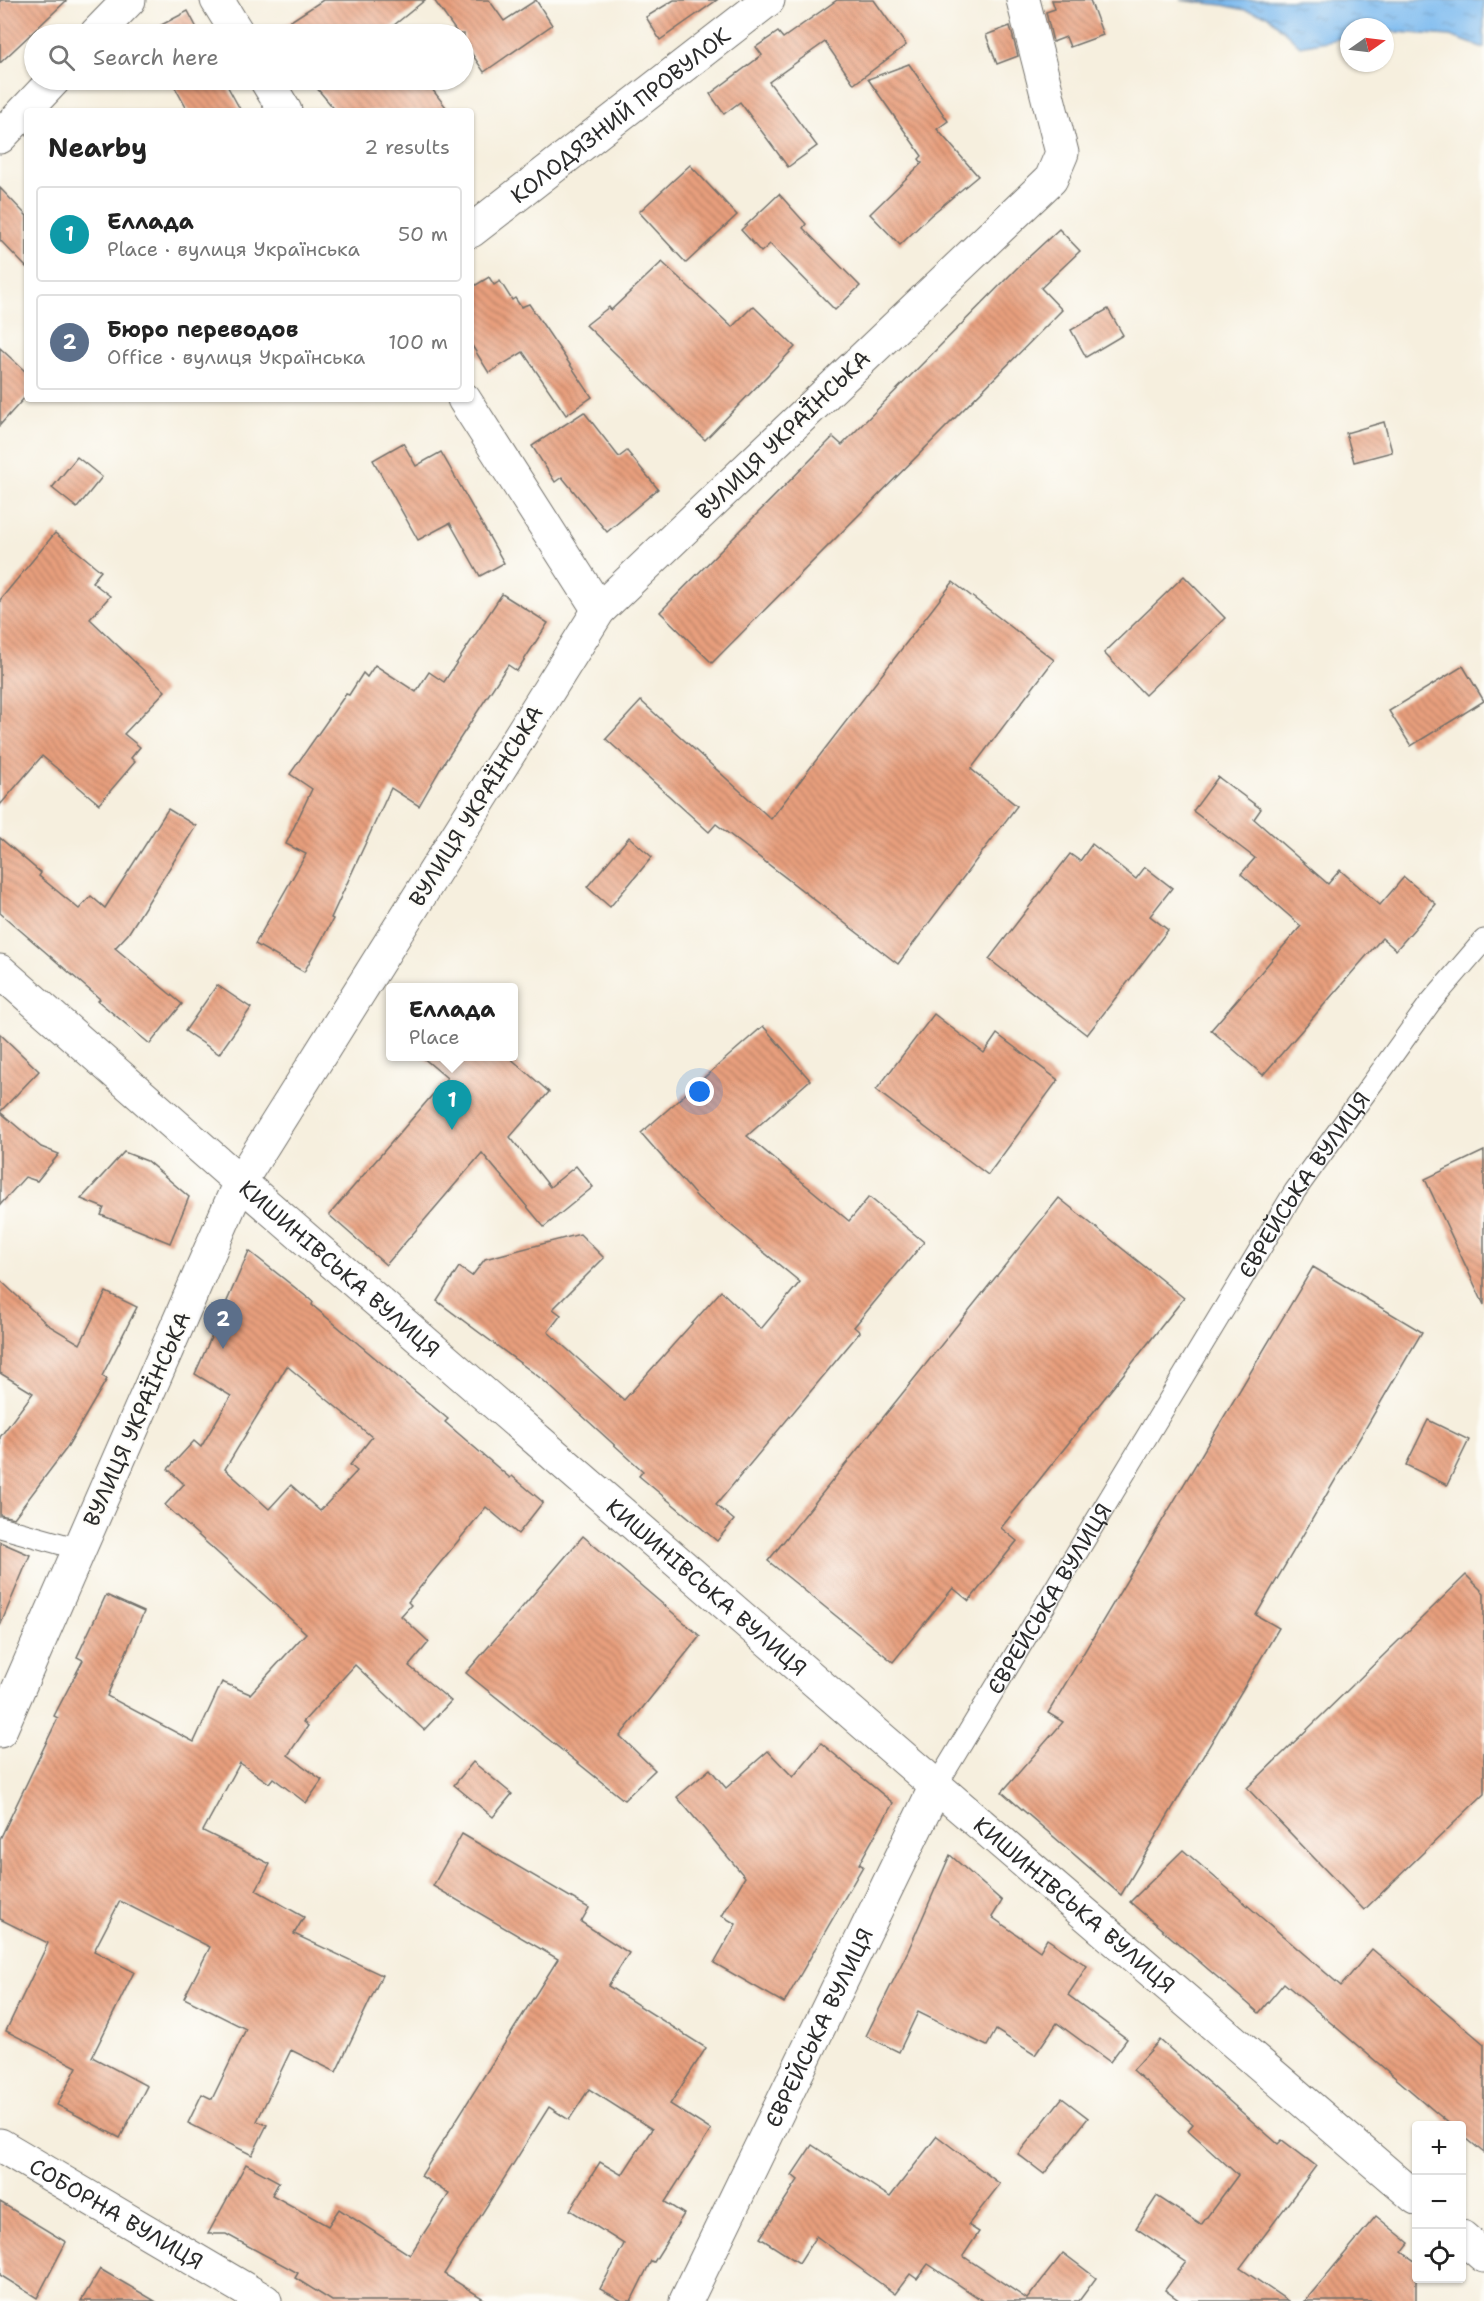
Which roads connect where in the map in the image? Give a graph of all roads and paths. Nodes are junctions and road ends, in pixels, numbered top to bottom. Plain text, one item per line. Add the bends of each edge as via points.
1 (129, 0) edge
2 (217, 0) edge
3 (768, 0) edge
4 (1023, 0) edge
5 (106, 24) edge
6 (232, 24) edge
7 (45, 90) edge
8 (272, 90) edge
9 (27, 108) edge
10 (283, 108) edge
11 (24, 112) edge
12 (0, 137) edge
13 (474, 229) edge
14 (466, 402) edge
15 (599, 610) junction
16 (1484, 940) edge
17 (0, 972) edge
18 (240, 1182) junction
19 (0, 1527) edge
20 (80, 1549) junction
21 (0, 1731) edge
22 (936, 1786) junction
23 (0, 2145) edge
24 (1412, 2195) edge
25 (1466, 2241) edge
26 (1484, 2256) edge
27 (265, 2301) edge
28 (686, 2301) edge

1 - 5 street
2 - 6 street
3 - 13 street, КОЛОДЯЗНИЙ ПРОВУЛОК
4 - 15 street, ВУЛИЦЯ УКРАЇНСЬКА via 1062,153 1051,179
7 - 9 street
8 - 10 street
11 - 12 street
14 - 15 street
15 - 18 street, ВУЛИЦЯ УКРАЇНСЬКА
16 - 22 lane, ЄВРЕЙСЬКА ВУЛИЦЯ via 1430,1003 1294,1191
17 - 18 street, КИШИНІВСЬКА ВУЛИЦЯ
18 - 20 street, ВУЛИЦЯ УКРАЇНСЬКА
18 - 22 street, КИШИНІВСЬКА ВУЛИЦЯ
19 - 20 lane
20 - 21 street, ВУЛИЦЯ УКРАЇНСЬКА
22 - 24 street, КИШИНІВСЬКА ВУЛИЦЯ
22 - 28 street, ЄВРЕЙСЬКА ВУЛИЦЯ
23 - 27 street, СОБОРНА ВУЛИЦЯ
25 - 26 street

